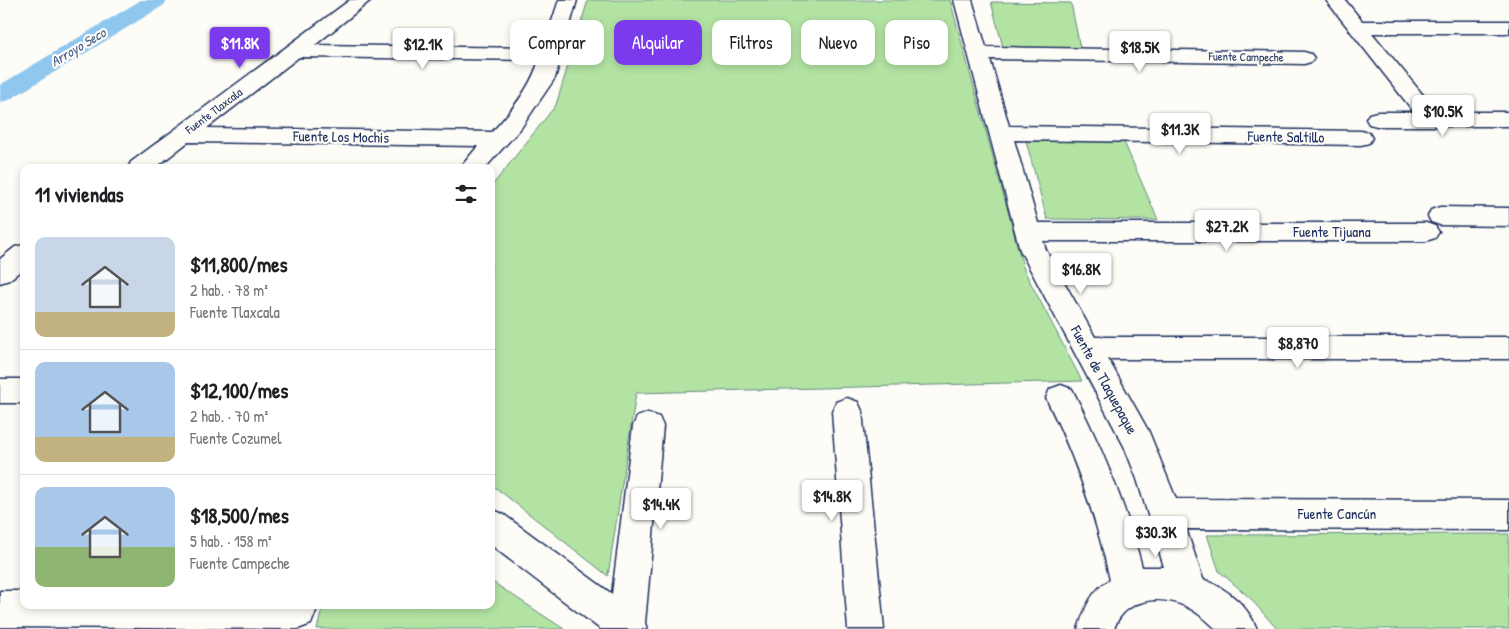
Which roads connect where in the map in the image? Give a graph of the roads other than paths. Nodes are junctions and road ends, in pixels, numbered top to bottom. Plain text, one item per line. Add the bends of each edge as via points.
1 (362, 0) edge
2 (568, 0) edge
3 (962, 0) edge
4 (1335, 0) edge
5 (562, 20) edge
6 (1356, 27) junction
7 (1509, 27) edge
8 (294, 50) junction
9 (510, 53) edge
10 (977, 53) junction
11 (1304, 58) dead end
12 (548, 65) edge
13 (1377, 118) dead end
14 (1430, 118) junction
15 (1509, 119) edge
16 (1000, 134) junction
17 (183, 135) junction
18 (1362, 138) dead end
19 (499, 139) junction
20 (144, 164) edge
21 (475, 164) edge
22 (1509, 217) edge
23 (1028, 232) junction
24 (20, 257) edge
25 (0, 273) edge
26 (1086, 348) junction
27 (1509, 348) edge
28 (0, 391) edge
29 (20, 392) edge
30 (1061, 398) dead end
31 (847, 411) dead end
32 (648, 426) dead end
33 (1165, 514) junction
34 (1509, 515) edge
35 (495, 528) edge
36 (1129, 587) junction
37 (1190, 590) junction
38 (0, 609) edge
39 (297, 615) edge
40 (627, 628) edge
41 (866, 629) edge
42 (1096, 629) edge
43 (1239, 629) edge

1 - 8 street, Fuente Tlaxcala
2 - 5 street
3 - 10 street, Fuente de Tlaquepaque
4 - 6 street
6 - 7 street
6 - 14 street
8 - 9 street
8 - 17 street, Fuente Tlaxcala
10 - 11 street, Fuente Campeche
10 - 16 street, Fuente de Tlaquepaque
12 - 19 street via 535,92
13 - 14 street
14 - 15 street
16 - 18 street, Fuente Saltillo
16 - 23 street, Fuente de Tlaquepaque
17 - 19 street, Fuente Los Mochis
17 - 20 street, Fuente Tlaxcala
19 - 21 street
22 - 23 street, Fuente Tijuana via 1433,224
23 - 26 street, Fuente de Tlaquepaque via 1033,250
24 - 25 street
26 - 27 street
26 - 33 street, Fuente de Tlaquepaque via 1138,442
28 - 29 street
30 - 36 street via 1078,430 1106,500
31 - 41 street
32 - 40 street
33 - 34 street, Fuente Cancún
33 - 37 street, Fuente de Tlaquepaque
35 - 40 street
36 - 37 street via 1161,583
36 - 42 street via 1114,596 1103,610
37 - 43 street via 1214,604
38 - 39 street

